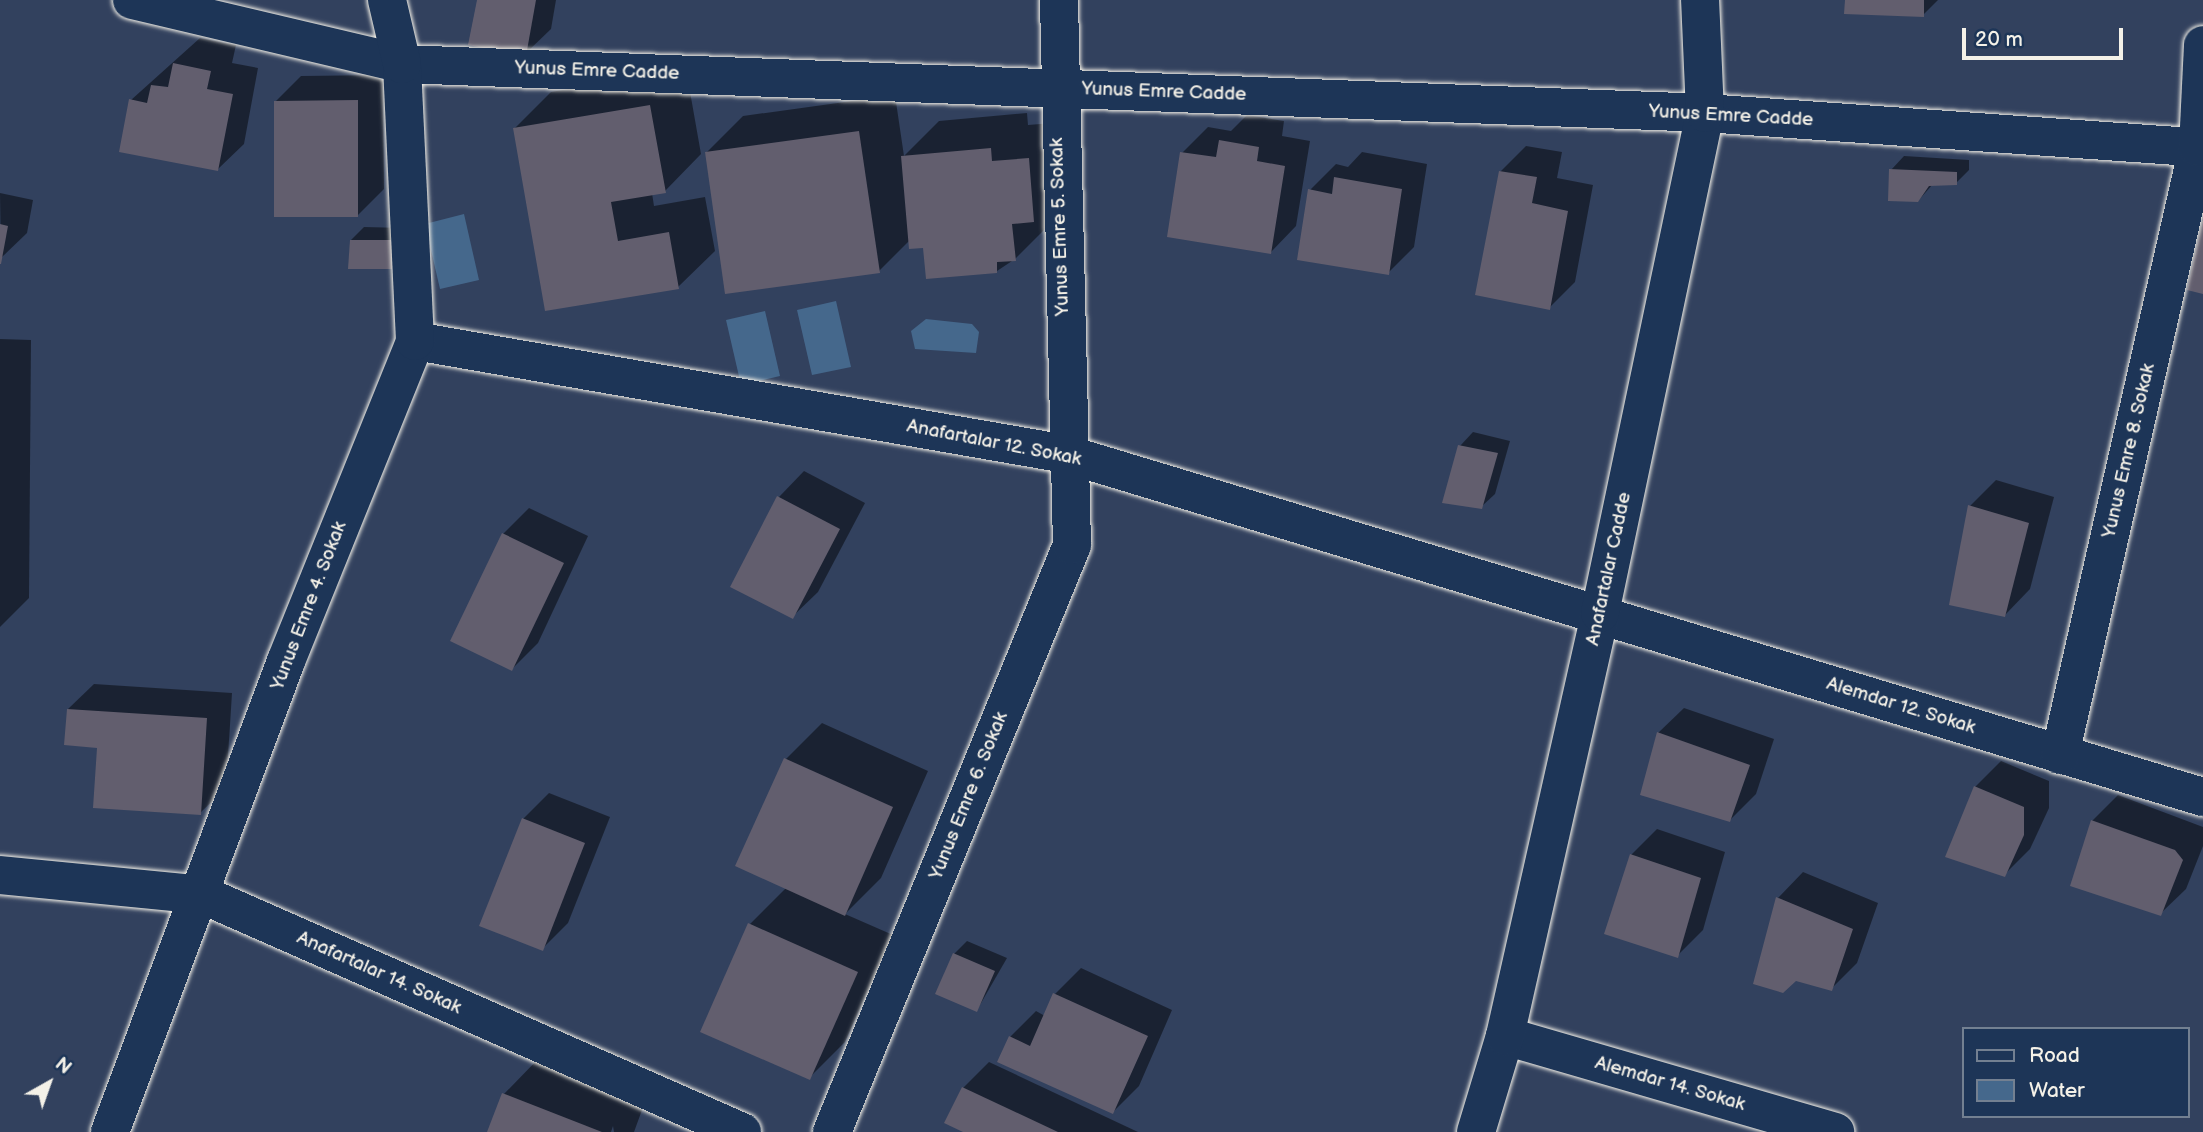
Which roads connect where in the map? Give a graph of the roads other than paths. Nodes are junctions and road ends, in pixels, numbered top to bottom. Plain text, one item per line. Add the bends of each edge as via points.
1 (131, 0) edge
2 (387, 0) edge
3 (1059, 0) edge
4 (1700, 0) edge
5 (2203, 45) edge
6 (402, 64) junction
7 (1056, 88) junction
8 (1705, 113) junction
9 (2201, 147) edge
10 (415, 341) junction
11 (1066, 454) junction
12 (1600, 613) junction
13 (2060, 755) junction
14 (2203, 797) edge
15 (0, 875) edge
16 (203, 895) junction
17 (1505, 1036) junction
18 (110, 1132) edge
19 (742, 1132) edge
20 (832, 1132) edge
21 (1476, 1132) edge
22 (1835, 1132) edge

1 - 6 street, Yunus Emre Cadde
2 - 6 street, Yunus Emre 4. Sokak
3 - 7 street, Yunus Emre 5. Sokak
4 - 8 street, Anafartalar Cadde
5 - 9 street, Yunus Emre 8. Sokak
6 - 7 street, Yunus Emre Cadde
6 - 10 street, Yunus Emre 4. Sokak
7 - 8 street, Yunus Emre Cadde
7 - 11 street, Yunus Emre 5. Sokak
8 - 9 street, Yunus Emre Cadde
8 - 12 street, Anafartalar Cadde
9 - 13 street, Yunus Emre 8. Sokak
10 - 11 street, Anafartalar 12. Sokak
10 - 16 street, Yunus Emre 4. Sokak via 286,661
11 - 12 street, Anafartalar 12. Sokak
11 - 20 street, Yunus Emre 6. Sokak via 1072,545
12 - 13 street, Alemdar 12. Sokak
12 - 17 street, Anafartalar Cadde
13 - 14 street, Alemdar 12. Sokak
15 - 16 street, Anafartalar 14. Sokak
16 - 18 street, Yunus Emre 4. Sokak
16 - 19 street, Anafartalar 14. Sokak
17 - 21 street, Anafartalar Cadde
17 - 22 street, Alemdar 14. Sokak

